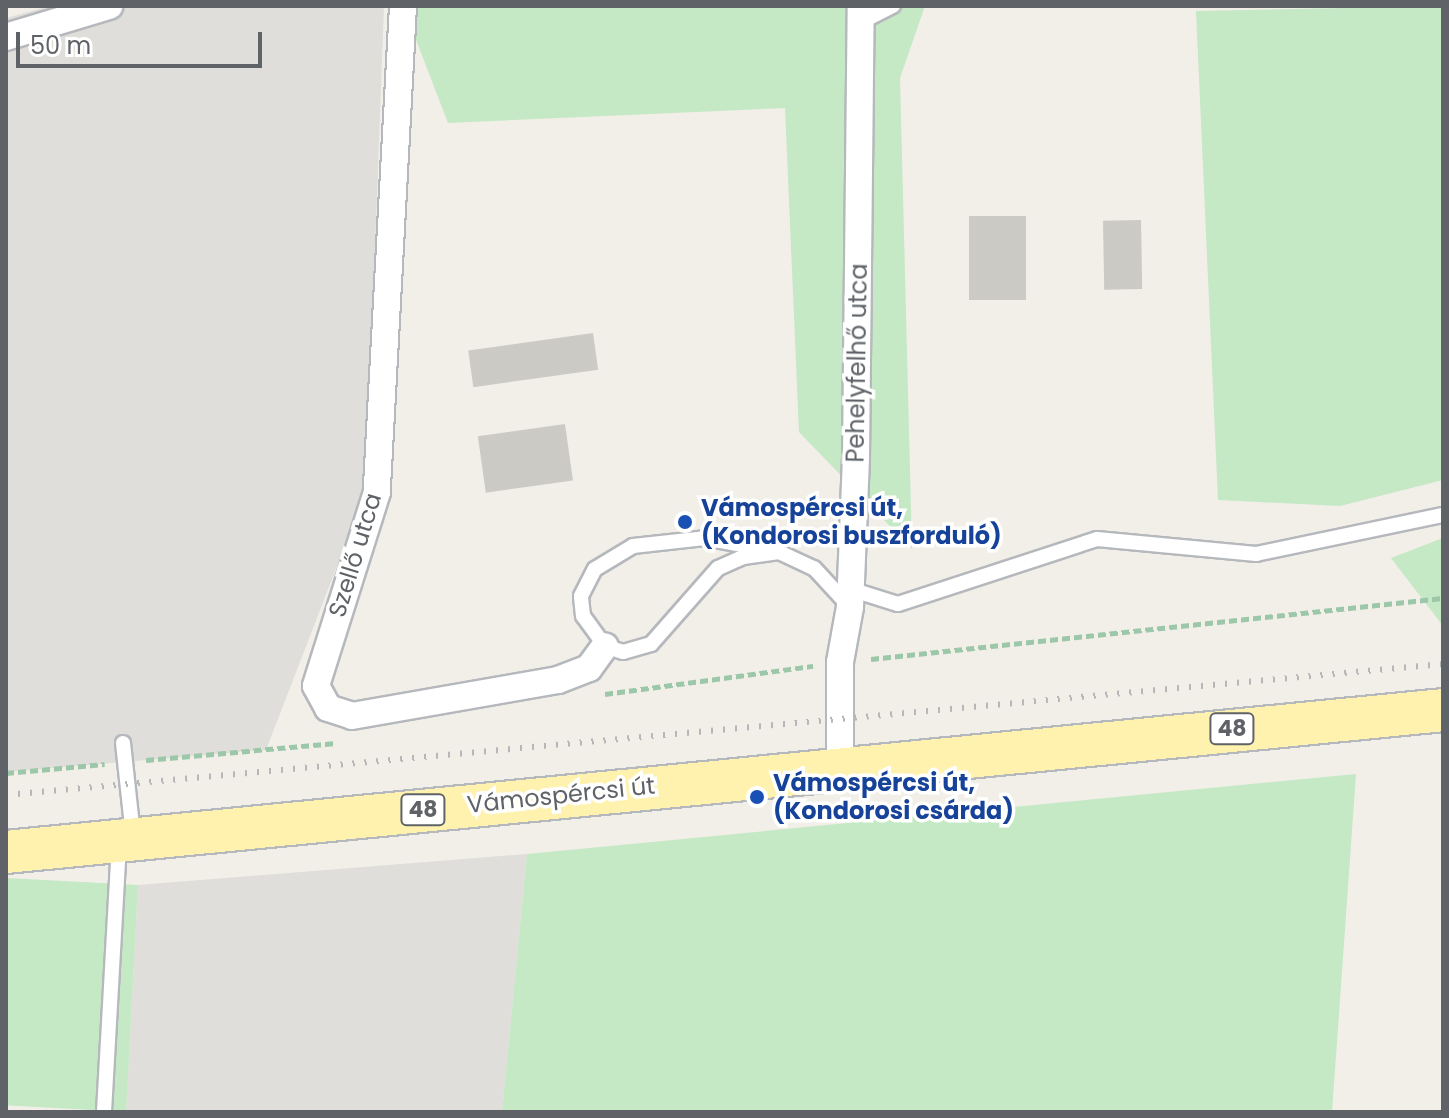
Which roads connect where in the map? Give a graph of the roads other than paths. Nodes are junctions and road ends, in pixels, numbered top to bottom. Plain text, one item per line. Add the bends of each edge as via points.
1 (109, 6) edge
2 (403, 6) edge
3 (893, 6) edge
4 (861, 14) edge
5 (6, 37) edge
6 (1443, 515) edge
7 (779, 552) junction
8 (850, 598) junction
9 (605, 646) junction
10 (1443, 710) edge
11 (123, 743) dead end
12 (840, 767) junction
13 (127, 840) junction
14 (6, 852) edge
15 (104, 1112) edge

1 - 5 street
2 - 9 street, Szellő utca via 377,492 316,686 328,708 352,716 558,680 589,668
3 - 4 lane
4 - 8 street, Pehelyfelhő utca
6 - 8 lane via 1256,554 1097,539 898,604
7 - 8 lane via 814,568
7 - 9 lane via 743,557 718,568 651,644 623,652
7 - 9 lane via 705,538 633,546 595,569 581,596 583,616
8 - 12 street, Pehelyfelhő utca via 840,662
10 - 12 main road, Vámospércsi út / 48
11 - 13 lane
12 - 13 main road, Vámospércsi út / 48
13 - 14 main road, Vámospércsi út / 48
13 - 15 lane

